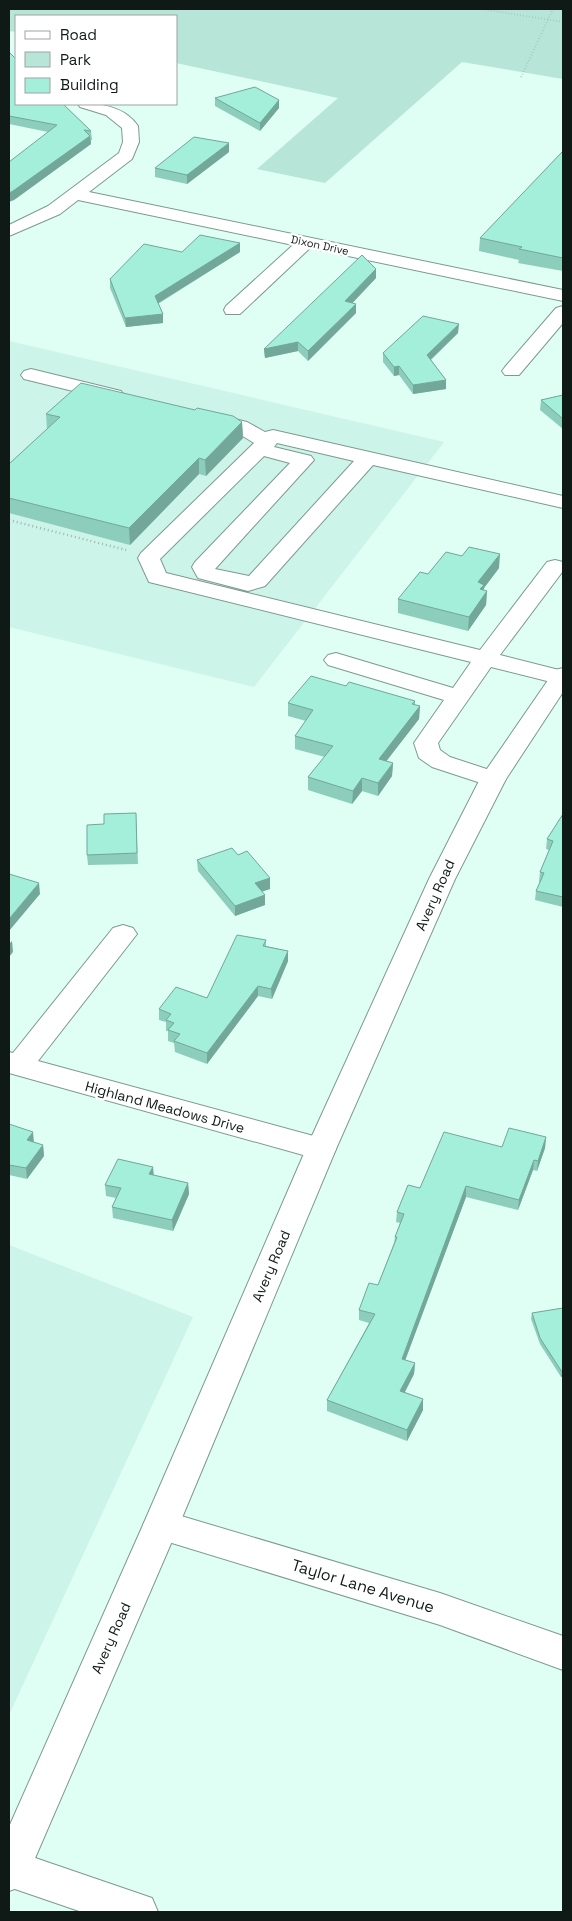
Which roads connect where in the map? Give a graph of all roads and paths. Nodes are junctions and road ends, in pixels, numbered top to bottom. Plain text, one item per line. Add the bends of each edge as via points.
1 (482, 9) edge
2 (553, 9) edge
3 (548, 19) junction
4 (563, 22) edge
5 (520, 77) dead end
6 (89, 105) edge
7 (76, 194) junction
8 (9, 231) edge
9 (308, 242) junction
10 (563, 296) edge
11 (233, 310) dead end
12 (563, 312) edge
13 (512, 372) dead end
14 (31, 375) dead end
15 (128, 398) edge
16 (184, 412) edge
17 (264, 445) junction
18 (368, 458) junction
19 (563, 502) edge
20 (9, 520) edge
21 (127, 550) edge
22 (555, 567) dead end
23 (486, 658) junction
24 (336, 660) dead end
25 (563, 677) edge
26 (458, 697) junction
27 (493, 779) junction
28 (123, 934) dead end
29 (14, 1064) edge
30 (321, 1149) junction
31 (161, 1526) junction
32 (563, 1653) edge
33 (10, 1870) edge
34 (138, 1912) edge

1 - 3 path
2 - 3 path
3 - 4 path
3 - 5 path
6 - 7 street via 112,112 130,126 132,142 126,155
7 - 8 street via 54,210
7 - 9 street, Dixon Drive
9 - 10 street, Dixon Drive
9 - 11 street
12 - 13 street
14 - 15 street
16 - 17 street via 240,426
17 - 18 street via 273,436
17 - 18 street via 304,460 203,567 206,573 248,584 257,581
17 - 23 street via 149,558 157,577
18 - 19 street
20 - 21 path
22 - 23 street
23 - 25 street
23 - 26 street
24 - 26 street
25 - 27 street, Avery Road
26 - 27 street via 426,743 428,753 441,762
27 - 30 street, Avery Road via 442,879
28 - 29 street
29 - 30 street, Highland Meadows Drive
30 - 31 street, Avery Road
31 - 32 street, Taylor Lane Avenue via 440,1610
31 - 33 street, Avery Road
33 - 34 street

